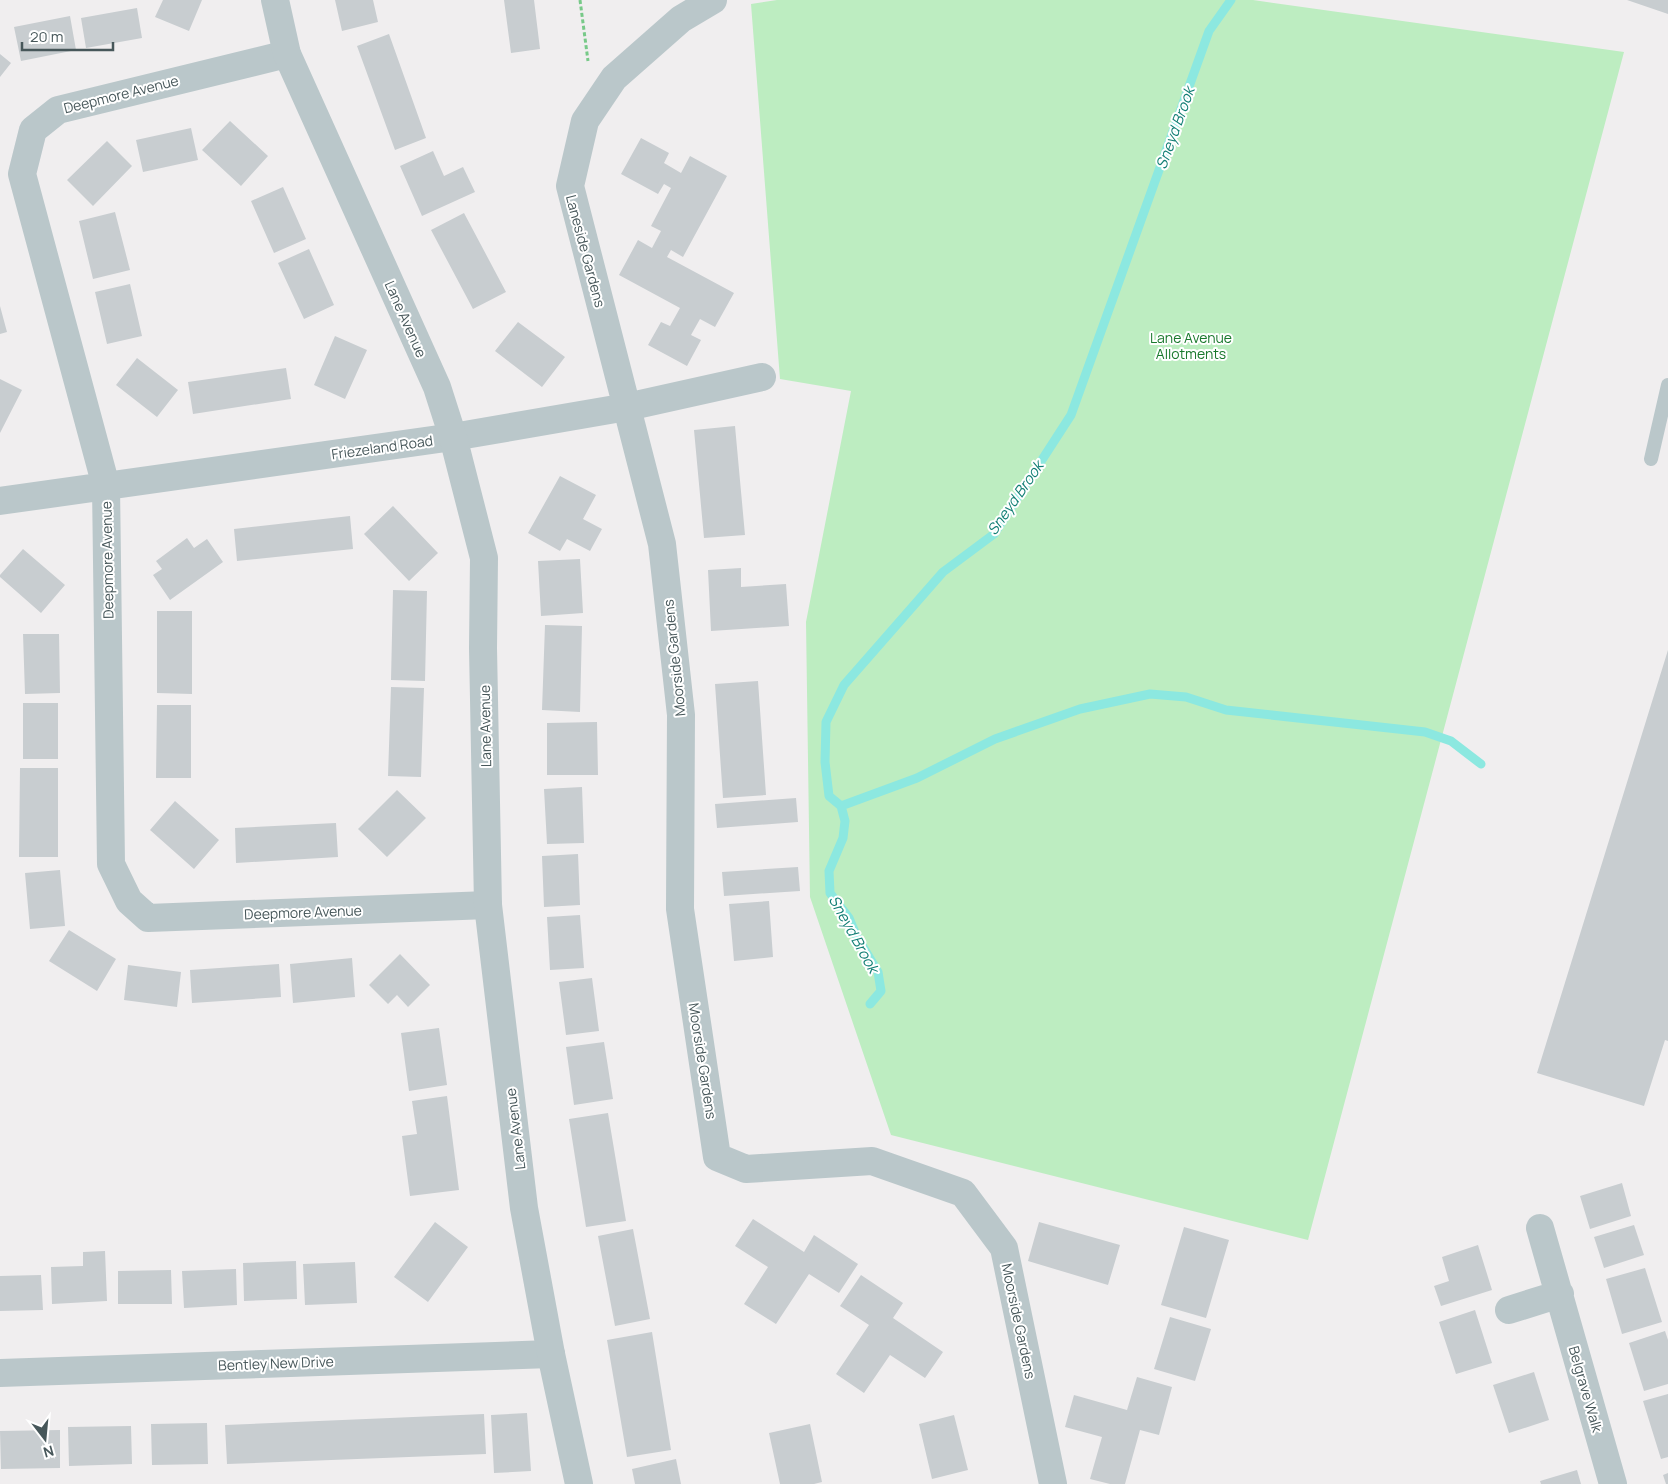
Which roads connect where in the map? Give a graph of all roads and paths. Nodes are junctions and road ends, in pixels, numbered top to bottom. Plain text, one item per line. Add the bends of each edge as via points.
1 (275, 0) edge
2 (580, 0) edge
3 (713, 0) edge
4 (287, 54) junction
5 (595, 106) junction
6 (762, 377) dead end
7 (1668, 385) edge
8 (627, 407) junction
9 (453, 437) junction
10 (1651, 459) dead end
11 (106, 486) junction
12 (0, 501) edge
13 (488, 905) junction
14 (1540, 1228) dead end
15 (1560, 1294) junction
16 (1509, 1310) dead end
17 (551, 1354) junction
18 (0, 1373) edge
19 (579, 1484) edge
20 (1053, 1484) edge
21 (1613, 1484) edge

1 - 4 street, Lane Avenue
2 - 5 path
3 - 5 street, Laneside Gardens via 681,19 614,78
4 - 9 street, Lane Avenue via 438,387
4 - 11 street, Deepmore Avenue via 58,110 33,130 22,174
5 - 8 street, Laneside Gardens via 585,121 570,186
6 - 8 street, Friezeland Road
7 - 10 lane
8 - 9 street, Friezeland Road
8 - 20 street, Moorside Gardens via 662,544 681,715 680,909 717,1157 746,1169 872,1161 963,1193 1004,1248
9 - 11 street, Friezeland Road
9 - 13 street, Lane Avenue via 484,558
11 - 12 street, Friezeland Road
11 - 13 street, Deepmore Avenue via 111,864 130,901 148,918
13 - 17 street, Lane Avenue via 524,1208
14 - 15 street, Belgrave Walk
15 - 16 street
15 - 21 street, Belgrave Walk
17 - 18 street, Bentley New Drive
17 - 19 street, Lane Avenue

